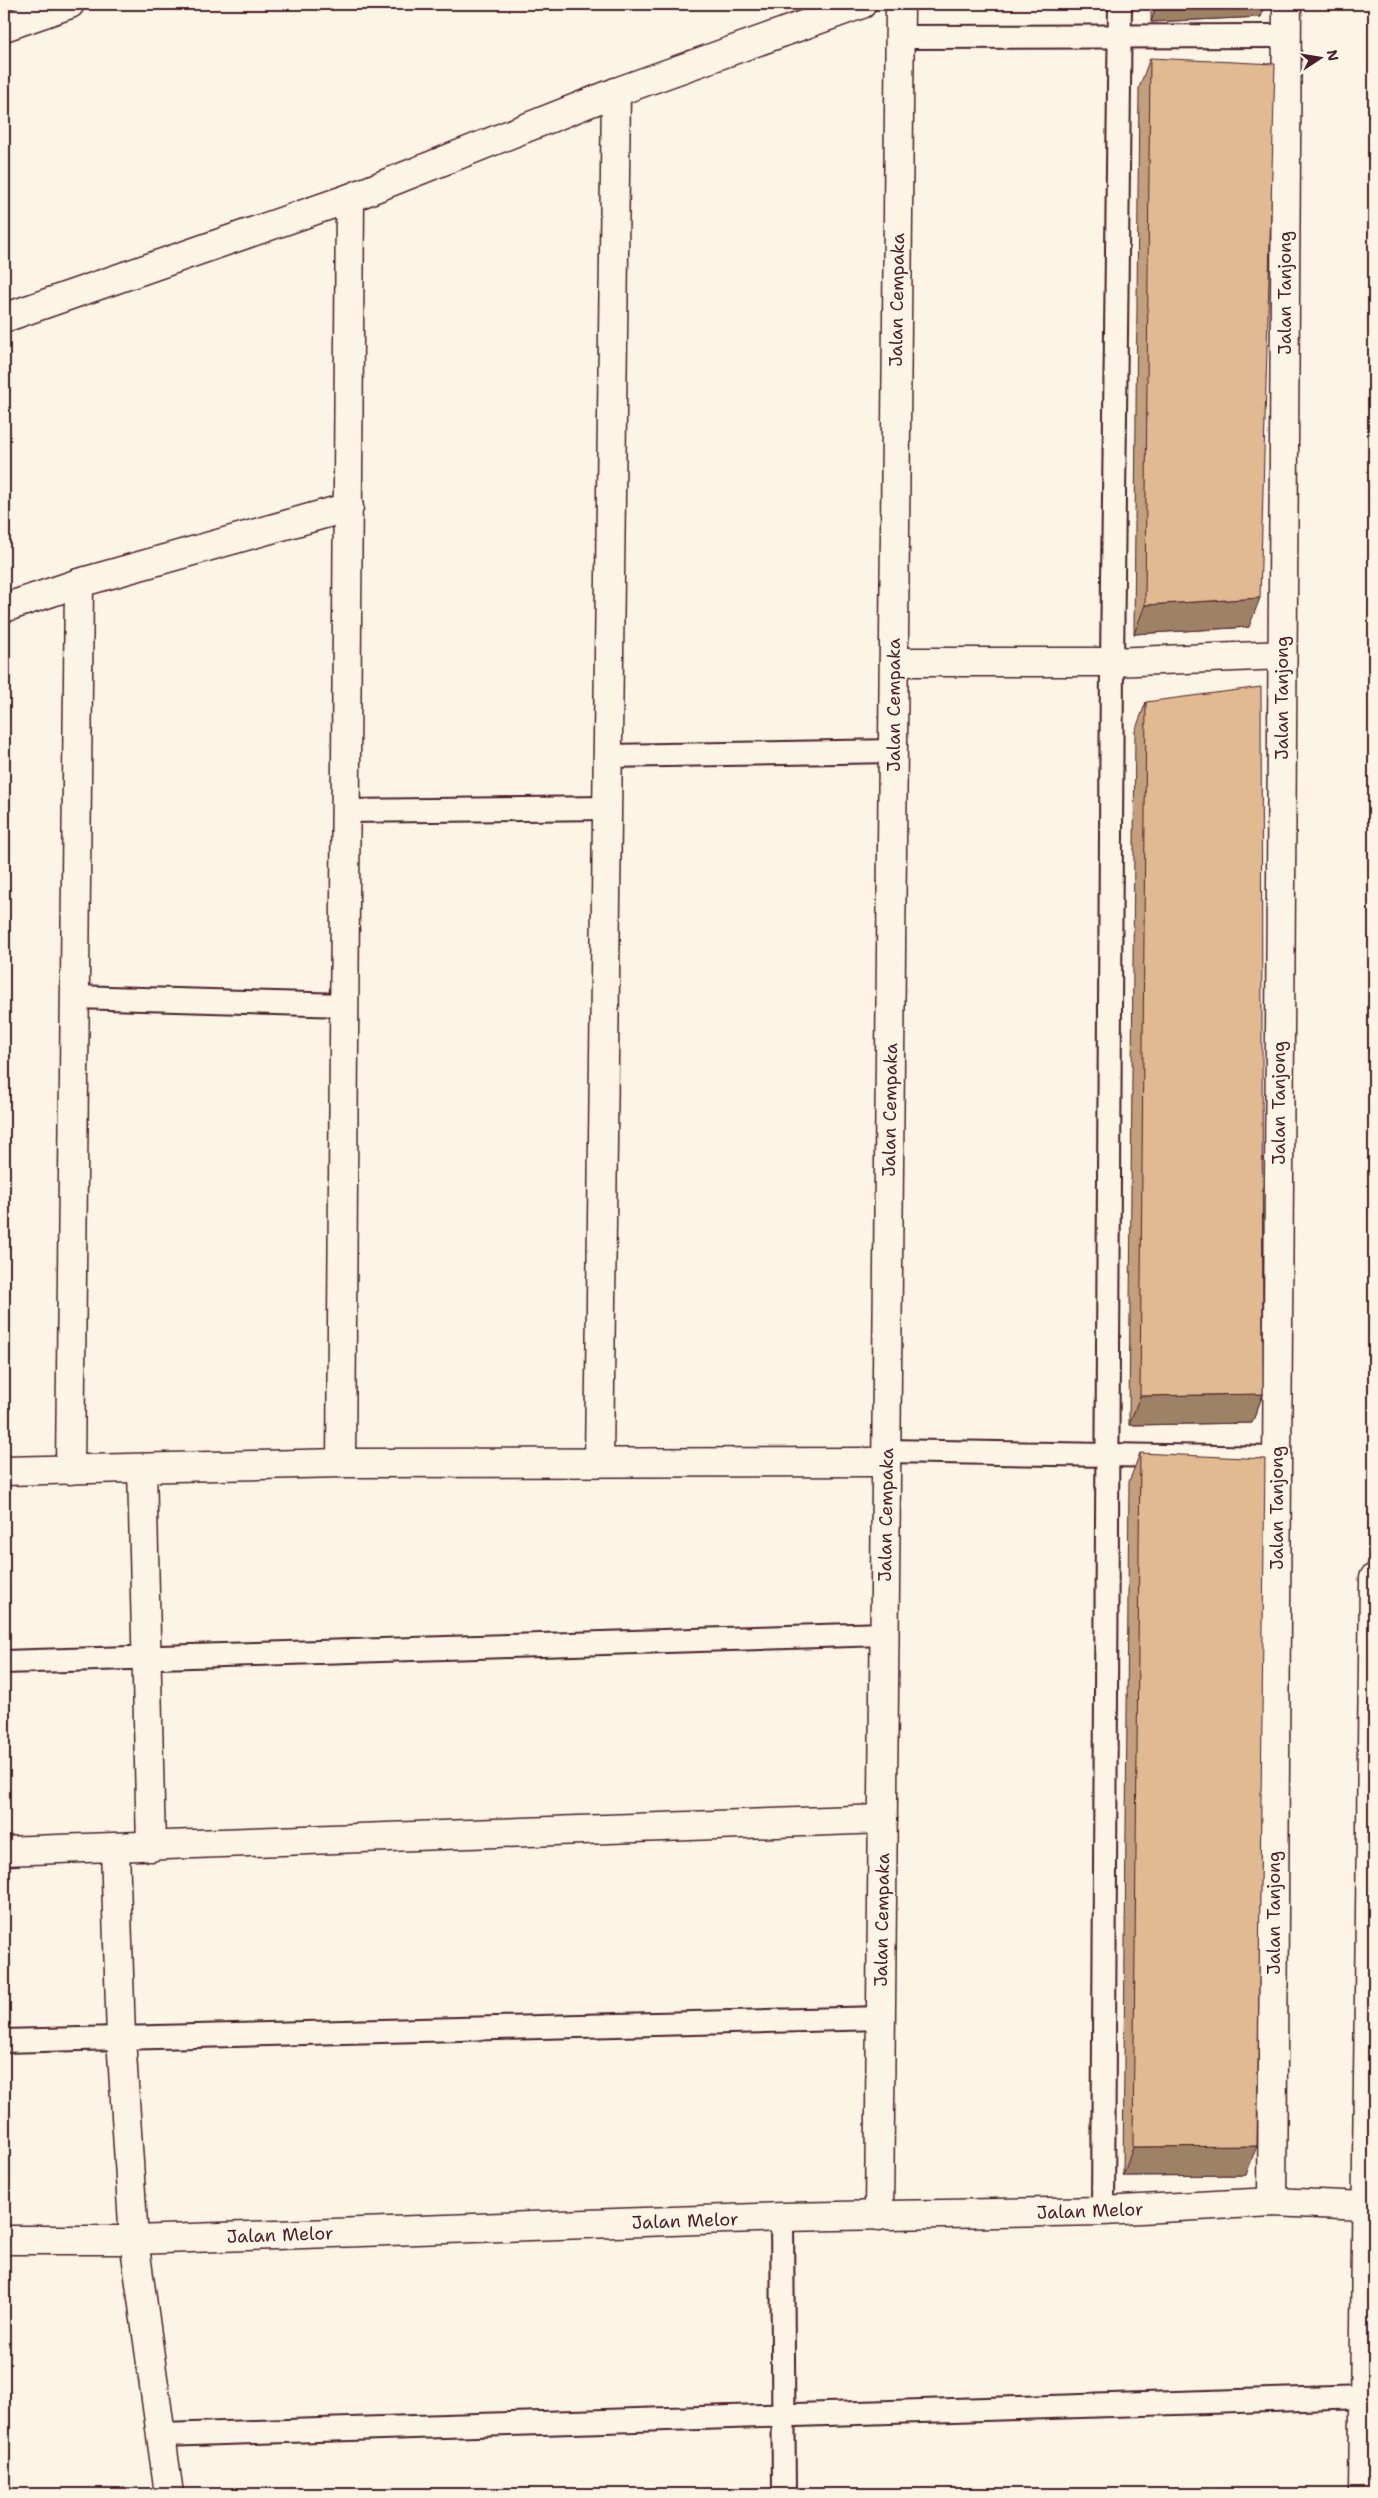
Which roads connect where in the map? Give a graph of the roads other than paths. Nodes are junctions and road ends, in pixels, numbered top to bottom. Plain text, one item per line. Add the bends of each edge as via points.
1 (70, 4) edge
2 (862, 4) edge
3 (900, 4) edge
4 (1120, 4) edge
5 (1287, 4) edge
6 (4, 27) edge
7 (1286, 36) junction
8 (900, 37) junction
9 (1120, 37) junction
10 (616, 92) junction
11 (350, 198) junction
12 (4, 318) edge
13 (349, 507) junction
14 (79, 583) junction
15 (4, 608) edge
16 (1282, 655) junction
17 (894, 662) junction
18 (1112, 662) junction
19 (893, 751) junction
20 (608, 756) junction
21 (607, 808) junction
22 (346, 811) junction
23 (74, 997) junction
24 (345, 1005) junction
25 (1107, 1455) junction
26 (886, 1456) junction
27 (1277, 1458) junction
28 (599, 1462) junction
29 (341, 1463) junction
30 (142, 1468) junction
31 (4, 1470) edge
32 (70, 1470) junction
33 (1374, 1578) edge
34 (884, 1634) junction
35 (146, 1656) junction
36 (4, 1662) edge
37 (883, 1819) junction
38 (152, 1847) junction
39 (115, 1848) junction
40 (4, 1851) edge
41 (881, 2018) junction
42 (121, 2038) junction
43 (4, 2041) edge
44 (1272, 2202) junction
45 (1366, 2206) junction
46 (1103, 2211) junction
47 (879, 2216) junction
48 (782, 2217) junction
49 (4, 2240) edge
50 (134, 2240) junction
51 (1364, 2397) junction
52 (785, 2416) junction
53 (162, 2435) junction
54 (169, 2494) edge
55 (784, 2494) edge
56 (1363, 2494) edge

1 - 6 street
2 - 10 street
3 - 8 street, Jalan Cempaka
4 - 9 lane
5 - 7 street, Jalan Tanjong
7 - 9 lane
7 - 16 street, Jalan Tanjong
8 - 9 lane
8 - 17 street, Jalan Cempaka
9 - 18 lane
10 - 11 street
10 - 20 street
11 - 12 street
11 - 13 street
13 - 14 street
13 - 22 street
14 - 15 street
14 - 23 street
16 - 18 street
16 - 27 street, Jalan Tanjong
17 - 18 street
17 - 19 street, Jalan Cempaka
18 - 25 lane
19 - 20 lane
19 - 26 street, Jalan Cempaka
20 - 21 street
21 - 22 lane
21 - 28 street
22 - 24 street
23 - 24 lane
23 - 32 street
24 - 29 street
25 - 26 lane
25 - 27 lane
25 - 46 lane
26 - 28 street
26 - 34 street, Jalan Cempaka
27 - 44 street, Jalan Tanjong
28 - 29 street
29 - 30 street
30 - 32 street
30 - 35 street
31 - 32 street
33 - 45 street
34 - 35 lane
34 - 37 street, Jalan Cempaka
35 - 36 lane
35 - 38 street
37 - 38 street
37 - 41 street, Jalan Cempaka
38 - 39 street
39 - 40 street
39 - 42 street
41 - 42 lane
41 - 47 street, Jalan Cempaka
42 - 43 lane
42 - 50 street
44 - 45 street, Jalan Melor
44 - 46 street, Jalan Melor
45 - 51 street
46 - 47 street, Jalan Melor
47 - 48 street, Jalan Melor
48 - 50 street, Jalan Melor
48 - 52 lane
49 - 50 street, Jalan Melor
50 - 53 street
51 - 52 lane
51 - 56 street
52 - 53 lane
52 - 55 lane
53 - 54 street

